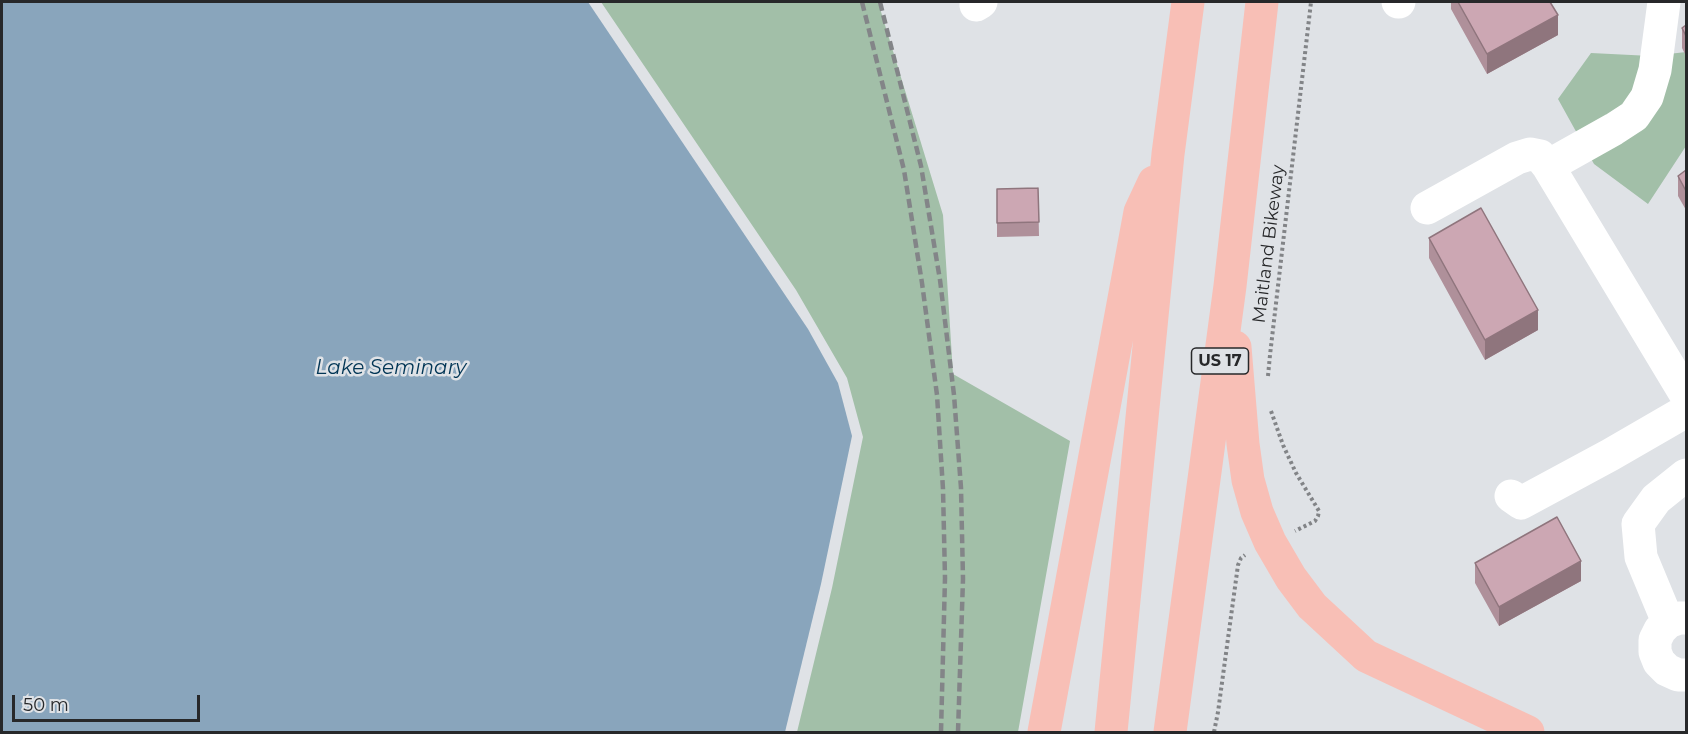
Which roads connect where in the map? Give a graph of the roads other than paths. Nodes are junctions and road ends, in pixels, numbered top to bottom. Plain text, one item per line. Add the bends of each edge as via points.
1 (1188, 2) edge
2 (1262, 2) edge
3 (1664, 2) edge
4 (1168, 154) junction
5 (1548, 166) junction
6 (1426, 208) dead end
7 (1230, 286) junction
8 (1686, 394) edge
9 (1686, 411) edge
10 (1686, 475) edge
11 (1511, 496) dead end
12 (1677, 620) edge
13 (1686, 675) edge
14 (1171, 726) edge
15 (1044, 732) edge
16 (1111, 732) edge
17 (1528, 732) edge

1 - 4 main road
2 - 7 main road, US 17
3 - 5 street via 1655,70 1647,97 1634,116
4 - 15 main road via 1140,213
4 - 16 main road
5 - 6 street via 1540,156 1530,153
5 - 8 street
7 - 14 main road, US 17
7 - 17 main road via 1248,480 1270,542 1291,578 1312,606 1366,656
9 - 11 street via 1521,503
10 - 12 street via 1656,499 1638,524 1641,557
12 - 13 street via 1660,630 1655,652 1667,670

